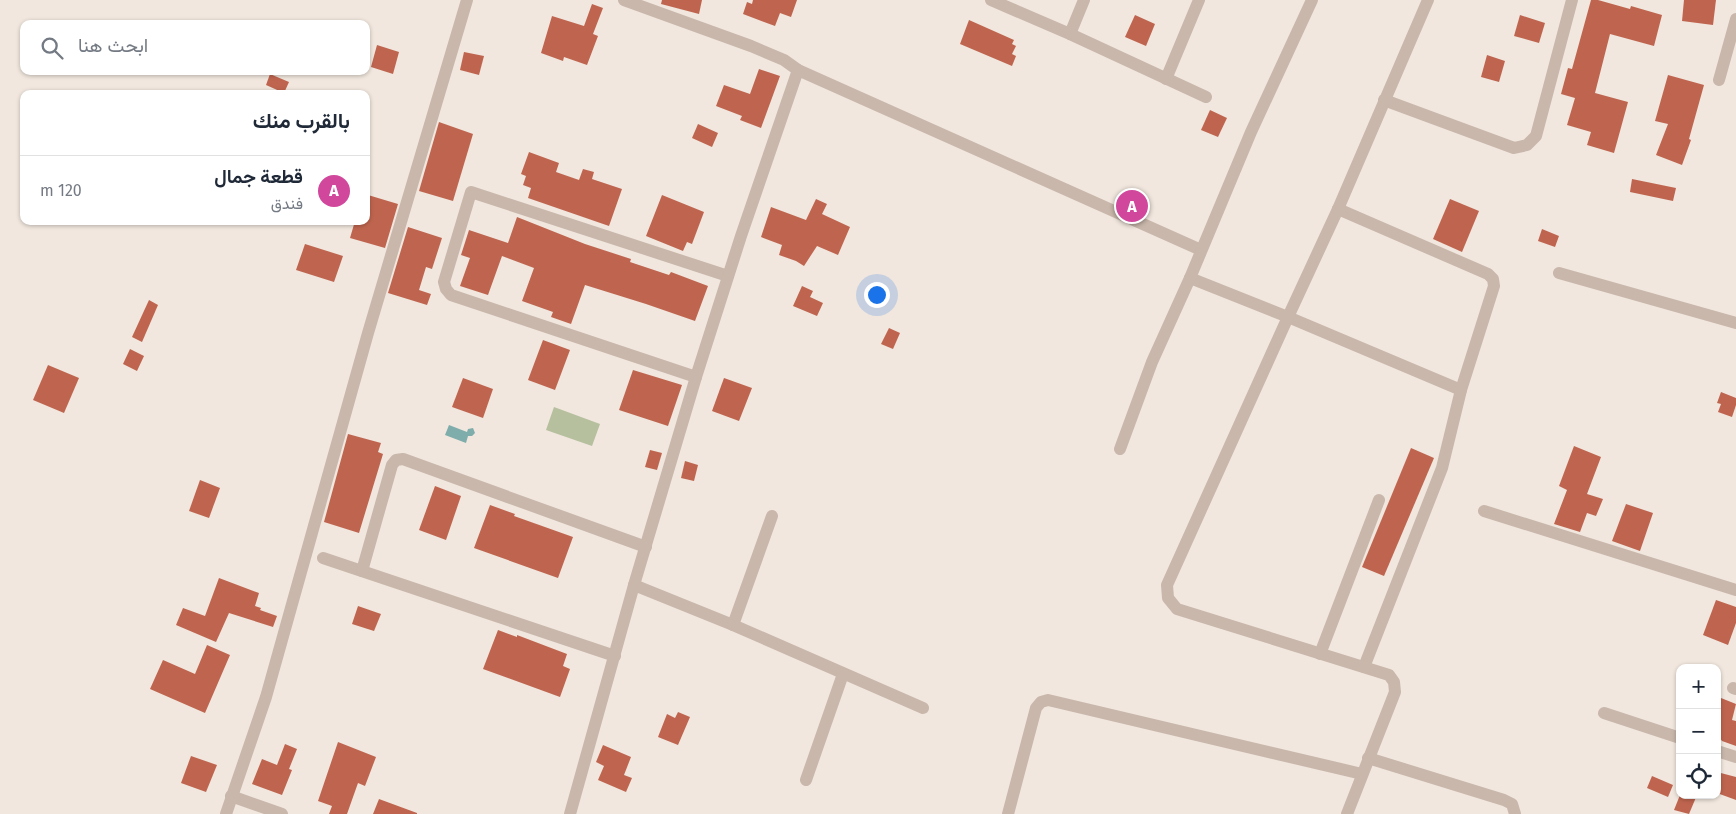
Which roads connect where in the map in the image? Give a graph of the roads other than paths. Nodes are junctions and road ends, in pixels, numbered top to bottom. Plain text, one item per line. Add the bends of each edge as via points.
1 (467, 0) edge
2 (624, 0) edge
3 (991, 0) edge
4 (1084, 0) edge
5 (1199, 0) edge
6 (1312, 0) edge
7 (1428, 0) edge
8 (1572, 0) edge
9 (1736, 19) edge
10 (1070, 34) junction
11 (798, 70) junction
12 (1166, 78) junction
13 (1719, 80) dead end
14 (1206, 97) dead end
15 (1384, 100) junction
16 (1338, 209) junction
17 (1201, 250) junction
18 (1558, 273) dead end
19 (728, 276) junction
20 (1190, 278) junction
21 (1288, 317) junction
22 (1736, 323) edge
23 (696, 377) junction
24 (1461, 390) junction
25 (1120, 449) dead end
26 (1379, 500) dead end
27 (1484, 511) dead end
28 (772, 516) dead end
29 (646, 547) junction
30 (323, 558) dead end
31 (362, 571) junction
32 (634, 585) junction
33 (1736, 590) edge
34 (733, 624) junction
35 (1320, 654) junction
36 (615, 656) junction
37 (1364, 667) junction
38 (843, 674) junction
39 (923, 708) dead end
40 (1604, 713) dead end
41 (1676, 737) edge
42 (1721, 752) edge
43 (1736, 757) edge
44 (1368, 758) junction
45 (1362, 774) junction
46 (806, 780) dead end
47 (231, 796) junction
48 (226, 814) edge
49 (282, 814) edge
50 (570, 814) edge
51 (1008, 814) edge
52 (1347, 814) edge
53 (1516, 814) edge

1 - 47 street via 266,697
2 - 11 street via 752,46
3 - 10 street
4 - 10 street
5 - 12 street
6 - 17 street
7 - 15 street
8 - 15 street via 1536,136 1528,145 1514,148
9 - 13 street
10 - 12 street
11 - 17 street
11 - 19 street
12 - 14 street
15 - 16 street
16 - 21 street
16 - 24 street via 1493,279 1494,286
17 - 20 street
18 - 22 street
19 - 23 street
19 - 23 street via 471,192 444,282 451,295
20 - 21 street
20 - 25 street via 1152,362
21 - 24 street
21 - 35 street via 1167,585 1168,598 1177,608
23 - 29 street
24 - 37 street via 1442,468
26 - 35 street
27 - 33 street
28 - 34 street
29 - 31 street via 403,459 392,465
29 - 32 street
30 - 31 street
31 - 36 street
32 - 34 street
32 - 36 street
34 - 38 street
35 - 37 street
36 - 50 street
37 - 44 street via 1389,675 1395,692
38 - 39 street
38 - 46 street
40 - 41 street
42 - 43 street
44 - 45 street
44 - 53 street via 1504,800 1512,804
45 - 51 street via 1048,700 1036,708
45 - 52 street
47 - 48 street
47 - 49 street

